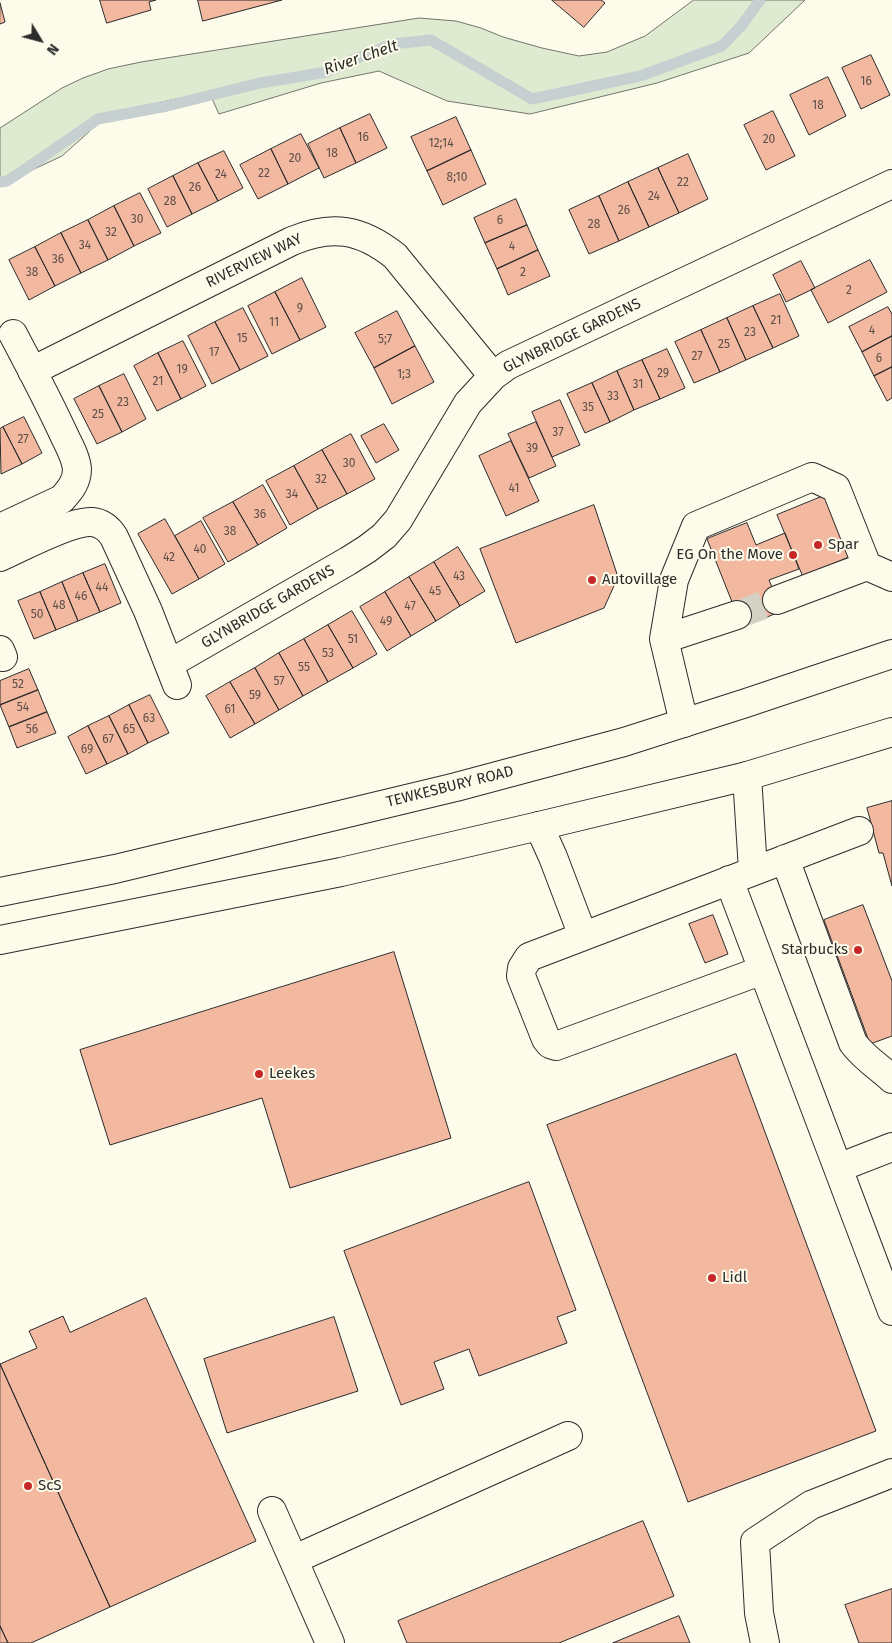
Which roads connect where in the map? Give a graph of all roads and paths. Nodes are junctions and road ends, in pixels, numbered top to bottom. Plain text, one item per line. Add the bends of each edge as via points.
1 (891, 188) edge
2 (13, 334) dead end
3 (32, 371) junction
4 (492, 376) junction
5 (0, 528) edge
6 (0, 557) edge
7 (867, 566) junction
8 (892, 577) edge
9 (777, 600) tunnel mouth
10 (737, 615) tunnel mouth
11 (664, 639) junction
12 (892, 654) edge
13 (684, 723) junction
14 (892, 732) edge
15 (747, 776) junction
16 (539, 826) junction
17 (859, 831) dead end
18 (785, 858) junction
19 (741, 875) junction
20 (0, 892) edge
21 (583, 936) junction
22 (0, 940) edge
23 (763, 970) junction
24 (892, 1079) edge
25 (892, 1147) edge
26 (838, 1168) junction
27 (892, 1311) edge
28 (568, 1436) dead end
29 (892, 1473) edge
30 (272, 1510) dead end
31 (295, 1559) junction
32 (330, 1643) edge
33 (765, 1643) edge

1 - 4 main road, GLYNBRIDGE GARDENS via 508,365
2 - 3 main road
3 - 4 main road, RIVERVIEW WAY via 292,241 328,231 364,236 395,256
3 - 5 main road via 74,457 75,482 62,499
4 - 6 main road, GLYNBRIDGE GARDENS via 468,403 409,502 384,536 173,675 148,611 108,529 99,523 85,522 53,532
7 - 8 main road
7 - 9 main road
7 - 11 main road via 836,488 812,477 696,526 674,580
10 - 11 main road
11 - 13 main road
12 - 13 main road, TEWKESBURY ROAD
13 - 20 main road, TEWKESBURY ROAD via 456,787 115,869
14 - 15 main road
15 - 16 main road
15 - 19 main road
16 - 21 main road
16 - 22 main road via 341,872
17 - 18 main road
18 - 19 main road
18 - 24 main road via 853,1043 867,1060
19 - 21 main road
19 - 23 main road
21 - 23 main road via 529,957 522,968 521,976 546,1039 556,1046
23 - 26 main road
25 - 26 main road
26 - 27 main road
28 - 31 main road
29 - 33 main road via 811,1505 755,1542 759,1613
30 - 31 main road
31 - 32 main road

